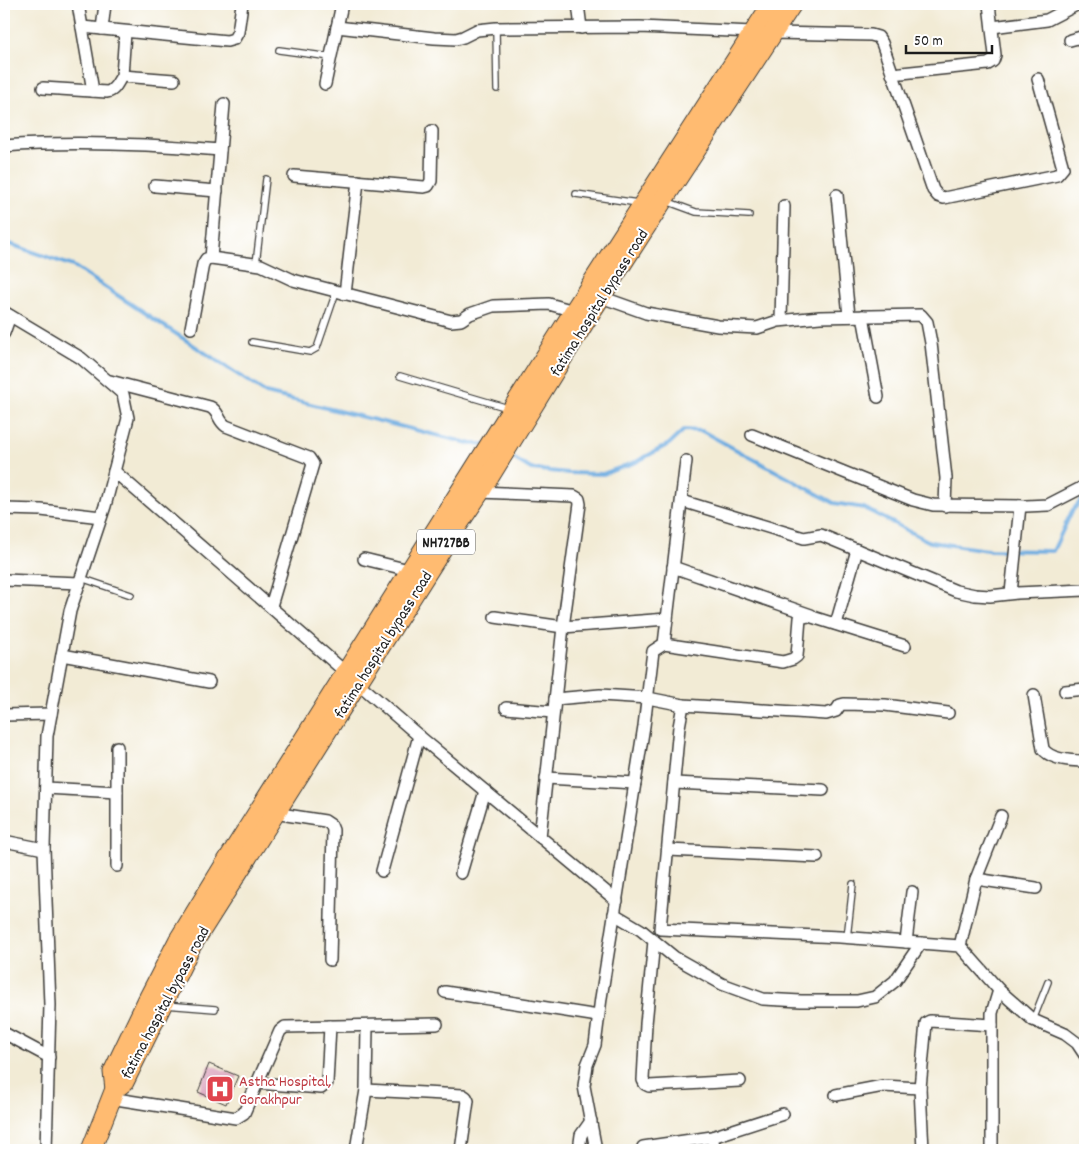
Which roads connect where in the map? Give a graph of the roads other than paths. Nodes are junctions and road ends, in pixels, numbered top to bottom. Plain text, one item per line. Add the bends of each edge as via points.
1 (78, 4) edge
2 (105, 4) edge
3 (242, 4) edge
4 (342, 4) edge
5 (578, 4) edge
6 (772, 4) edge
7 (792, 4) edge
8 (989, 4) edge
9 (1078, 4) edge
10 (992, 27) junction
11 (82, 28) junction
12 (337, 28) junction
13 (496, 28) junction
14 (581, 28) junction
15 (102, 29) junction
16 (125, 32) junction
17 (754, 32) junction
18 (773, 33) junction
19 (1085, 36) edge
20 (1070, 40) dead end
21 (279, 50) dead end
22 (331, 57) junction
23 (892, 74) junction
24 (122, 76) junction
25 (1038, 79) dead end
26 (174, 80) dead end
27 (325, 84) dead end
28 (43, 88) dead end
29 (497, 88) dead end
30 (92, 90) junction
31 (224, 104) dead end
32 (432, 130) dead end
33 (4, 146) edge
34 (220, 150) junction
35 (294, 176) dead end
36 (266, 178) dead end
37 (358, 181) junction
38 (155, 186) dead end
39 (217, 191) junction
40 (576, 194) dead end
41 (837, 195) dead end
42 (663, 200) junction
43 (642, 204) junction
44 (784, 206) dead end
45 (749, 215) dead end
46 (211, 258) junction
47 (256, 264) junction
48 (341, 293) junction
49 (595, 293) junction
50 (574, 311) junction
51 (7, 314) edge
52 (848, 316) junction
53 (863, 316) junction
54 (781, 320) junction
55 (191, 328) dead end
56 (4, 334) edge
57 (252, 342) dead end
58 (400, 376) dead end
59 (106, 380) junction
60 (878, 397) dead end
61 (512, 409) junction
62 (752, 435) dead end
63 (686, 461) dead end
64 (114, 471) junction
65 (1085, 486) edge
66 (480, 492) junction
67 (682, 501) junction
68 (945, 506) junction
69 (1020, 506) junction
70 (4, 509) edge
71 (101, 517) junction
72 (440, 536) junction
73 (857, 550) junction
74 (364, 559) dead end
75 (673, 567) junction
76 (409, 570) junction
77 (4, 580) edge
78 (81, 580) junction
79 (1085, 590) edge
80 (1011, 593) junction
81 (131, 595) dead end
82 (271, 606) junction
83 (495, 617) dead end
84 (815, 617) junction
85 (667, 619) junction
86 (836, 624) junction
87 (562, 627) junction
88 (664, 644) junction
89 (904, 646) dead end
90 (62, 655) junction
91 (353, 677) junction
92 (208, 682) dead end
93 (1085, 689) edge
94 (1065, 691) dead end
95 (1034, 695) dead end
96 (648, 698) junction
97 (555, 699) junction
98 (683, 705) junction
99 (506, 708) dead end
100 (554, 712) junction
101 (948, 713) dead end
102 (51, 714) junction
103 (4, 715) edge
104 (419, 736) junction
105 (117, 747) dead end
106 (1085, 761) edge
107 (546, 778) junction
108 (635, 783) junction
109 (674, 784) junction
110 (46, 788) junction
111 (823, 790) dead end
112 (485, 791) junction
113 (117, 792) junction
114 (274, 813) junction
115 (1001, 816) dead end
116 (540, 837) junction
117 (4, 841) edge
118 (44, 849) junction
119 (668, 850) junction
120 (817, 857) dead end
121 (117, 866) dead end
122 (382, 871) dead end
123 (461, 873) dead end
124 (976, 879) junction
125 (854, 884) dead end
126 (1036, 888) dead end
127 (912, 892) dead end
128 (617, 902) junction
129 (614, 914) junction
130 (660, 929) junction
131 (847, 938) junction
132 (906, 942) junction
133 (921, 943) junction
134 (657, 944) junction
135 (960, 946) junction
136 (330, 960) dead end
137 (1048, 982) dead end
138 (998, 990) junction
139 (445, 992) dead end
140 (155, 1002) junction
141 (215, 1009) dead end
142 (598, 1016) junction
143 (1033, 1020) junction
144 (437, 1024) dead end
145 (330, 1026) junction
146 (366, 1026) junction
147 (992, 1026) junction
148 (4, 1033) edge
149 (1085, 1055) edge
150 (49, 1057) junction
151 (740, 1081) dead end
152 (257, 1083) junction
153 (920, 1088) junction
154 (366, 1090) junction
155 (113, 1093) junction
156 (836, 1095) dead end
157 (783, 1114) dead end
158 (591, 1121) junction
159 (712, 1137) junction
160 (643, 1147) dead end
161 (46, 1150) edge
162 (90, 1150) edge
163 (356, 1150) edge
164 (461, 1150) edge
165 (579, 1150) edge
166 (596, 1150) edge
167 (715, 1150) edge
168 (923, 1150) edge
169 (992, 1150) edge

1 - 11 street
2 - 15 street
3 - 16 street via 238,32 234,39 227,41
4 - 12 street
5 - 14 street
6 - 17 highway, fatima hospital bypass road / NH727BB
7 - 18 highway, fatima hospital bypass road / NH727BB
8 - 10 street
9 - 10 street via 1047,20
10 - 23 street via 995,55 994,61 988,64
11 - 15 street
11 - 30 street
12 - 13 street via 434,38 463,37 477,30
12 - 22 street
13 - 14 street
13 - 29 lane
14 - 17 street
15 - 16 street
16 - 24 street
17 - 18 street
17 - 43 highway, fatima hospital bypass road / NH727BB
18 - 23 street via 878,37
18 - 42 highway, fatima hospital bypass road / NH727BB
19 - 20 street
21 - 22 lane
22 - 27 street
23 - 25 street via 934,190 944,198 1061,172 1063,168
24 - 26 street
24 - 30 street via 111,91
28 - 30 street
31 - 34 street
32 - 37 street via 431,181 428,186
33 - 34 street via 142,144
34 - 39 street
35 - 37 street
36 - 47 lane
37 - 48 street
38 - 39 street
39 - 46 street
40 - 43 lane
41 - 52 street
42 - 45 lane via 696,212
42 - 49 highway, fatima hospital bypass road / NH727BB
43 - 49 highway, fatima hospital bypass road / NH727BB
44 - 54 street
46 - 47 street
46 - 55 street via 203,264
47 - 48 street via 294,280
48 - 50 street via 450,322 493,306 549,304
48 - 57 lane via 314,351
49 - 50 highway, fatima hospital bypass road / NH727BB
49 - 54 street via 646,313 718,326 757,328
49 - 66 highway, fatima hospital bypass road / NH727BB
50 - 61 highway, fatima hospital bypass road / NH727BB
51 - 56 street
51 - 59 street via 82,358
52 - 53 street
52 - 54 street
53 - 60 street
53 - 68 street via 922,315 927,322 946,478
58 - 61 lane
59 - 64 street via 123,394 128,418
59 - 82 street via 210,408 217,412 226,426 312,460
61 - 72 highway, fatima hospital bypass road / NH727BB
62 - 68 street via 913,500
63 - 67 street
64 - 71 street
64 - 82 street
65 - 69 street via 1048,505
66 - 72 highway, fatima hospital bypass road / NH727BB
66 - 87 street via 574,496 579,499
67 - 73 street via 804,538 821,535
67 - 75 street
68 - 69 street
69 - 80 street
70 - 71 street
71 - 78 street
72 - 76 highway, fatima hospital bypass road / NH727BB
72 - 91 highway, fatima hospital bypass road / NH727BB
73 - 80 street via 956,591 990,596
73 - 86 street
74 - 76 street
75 - 84 street
75 - 85 street
76 - 91 highway, fatima hospital bypass road / NH727BB
77 - 78 street
78 - 81 lane
78 - 90 street via 70,611
79 - 80 street
82 - 91 street
83 - 87 street
84 - 86 street
84 - 88 street via 800,618 797,656 787,662
85 - 87 street
85 - 88 street
86 - 89 street
87 - 97 street
88 - 96 street via 654,651
90 - 92 street
90 - 102 street
91 - 104 street
91 - 114 highway, fatima hospital bypass road / NH727BB
91 - 140 highway, fatima hospital bypass road / NH727BB via 222,869 178,941
93 - 94 street
95 - 106 street via 1046,753
96 - 97 street via 600,695
96 - 98 street
96 - 108 street
97 - 100 street
98 - 101 street via 826,714 844,704 885,705
98 - 109 street
99 - 100 street
100 - 107 street
102 - 103 street
102 - 110 street via 47,736
104 - 112 street
104 - 122 street
105 - 113 street
107 - 108 street
107 - 116 street
108 - 128 street
109 - 111 street
109 - 119 street
110 - 113 street
110 - 118 street
112 - 116 street
112 - 123 street
113 - 121 street
114 - 136 street via 325,822 333,830
114 - 140 highway, fatima hospital bypass road / NH727BB
115 - 124 street
116 - 128 street
117 - 118 street
118 - 150 street
119 - 120 street
119 - 130 street
124 - 126 street
124 - 135 street
125 - 131 lane
127 - 132 street
128 - 129 street
129 - 134 street
129 - 142 street
130 - 131 street
130 - 134 street
131 - 132 street
132 - 133 street
133 - 134 street via 895,981 875,997 857,1001 763,999 722,984
133 - 135 street
134 - 151 street via 646,1024 645,1084
135 - 138 street
137 - 143 lane
138 - 143 street
138 - 147 street
139 - 142 street
140 - 141 lane
140 - 155 highway, fatima hospital bypass road / NH727BB via 124,1082
142 - 158 street via 595,1045 587,1065 584,1086
143 - 149 street via 1066,1034
144 - 146 street
145 - 146 street
145 - 152 street via 282,1029
145 - 152 street via 327,1083 324,1086
146 - 154 street
147 - 153 street via 926,1023
147 - 169 street
148 - 150 street
150 - 161 street
152 - 155 street via 244,1113 236,1118
153 - 156 street via 883,1086
153 - 168 street
154 - 163 street
154 - 164 street via 463,1095 468,1101
155 - 162 highway, fatima hospital bypass road / NH727BB
157 - 159 street
158 - 165 street via 581,1135
158 - 166 street
159 - 160 street
159 - 167 street

